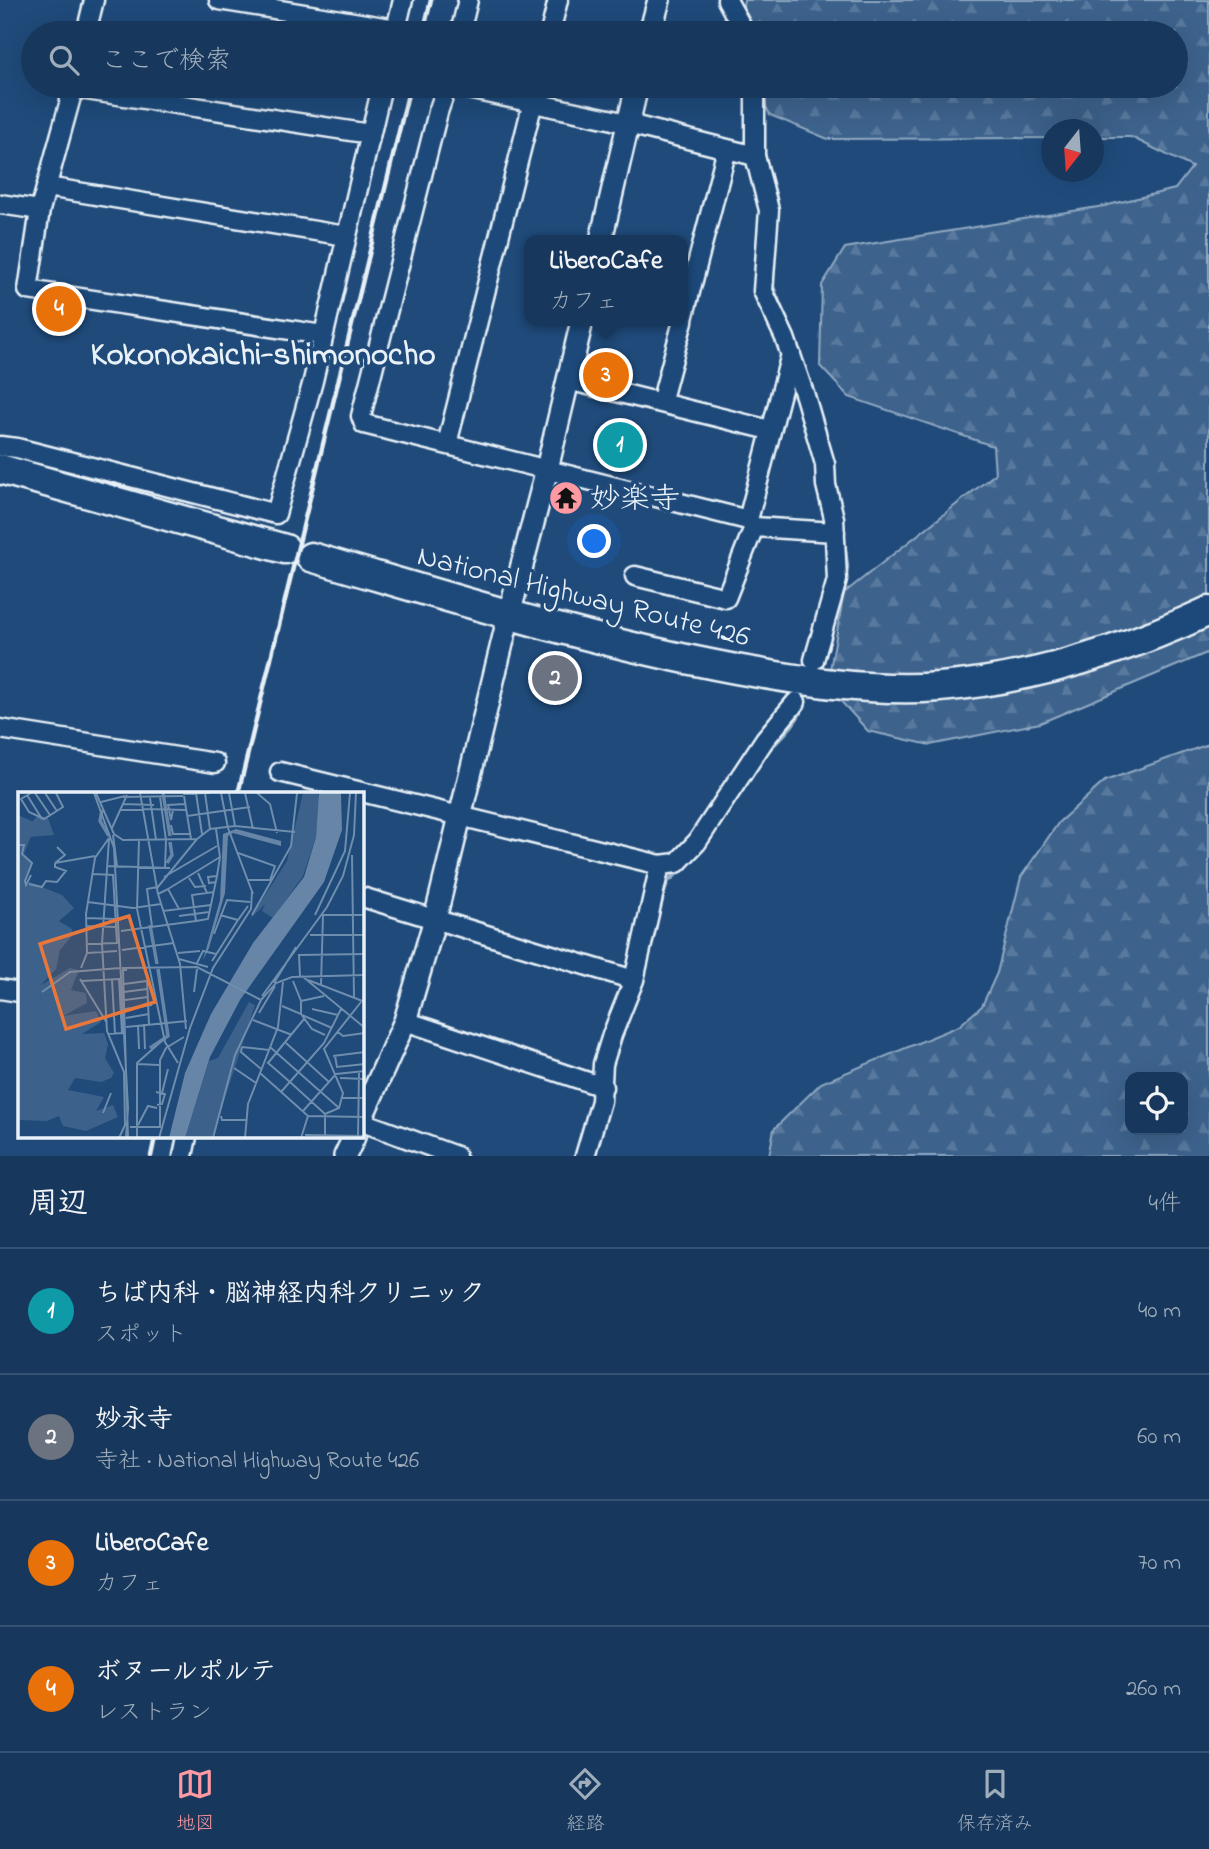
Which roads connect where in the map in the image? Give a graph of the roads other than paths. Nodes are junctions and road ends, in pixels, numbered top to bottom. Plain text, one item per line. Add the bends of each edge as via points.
1 (94, 0) edge
2 (219, 0) edge
3 (403, 0) edge
4 (468, 0) edge
5 (558, 0) edge
6 (659, 0) edge
7 (727, 0) edge
8 (89, 21) edge
9 (339, 21) edge
10 (398, 21) edge
11 (463, 21) edge
12 (553, 21) edge
13 (653, 21) edge
14 (738, 21) edge
15 (70, 98) edge
16 (143, 98) edge
17 (379, 98) edge
18 (443, 98) edge
19 (534, 98) edge
20 (547, 98) edge
21 (634, 98) edge
22 (755, 98) edge
23 (627, 125) junction
24 (370, 134) junction
25 (727, 149) junction
26 (755, 156) junction
27 (47, 187) junction
28 (0, 204) edge
29 (40, 210) junction
30 (602, 235) edge
31 (346, 236) junction
32 (688, 301) edge
33 (581, 326) edge
34 (681, 326) edge
35 (323, 335) junction
36 (790, 354) junction
37 (568, 380) junction
38 (661, 403) junction
39 (770, 430) junction
40 (447, 444) junction
41 (0, 446) edge
42 (0, 469) edge
43 (547, 469) junction
44 (751, 523) junction
45 (835, 532) junction
46 (635, 576) dead end
47 (1209, 611) edge
48 (509, 615) junction
49 (814, 660) dead end
50 (796, 702) dead end
51 (0, 729) edge
52 (215, 763) dead end
53 (281, 772) dead end
54 (361, 792) edge
55 (364, 793) edge
56 (461, 817) junction
57 (660, 865) junction
58 (364, 898) edge
59 (435, 919) junction
60 (634, 980) junction
61 (0, 989) edge
62 (18, 992) edge
63 (405, 1021) junction
64 (603, 1087) junction
65 (364, 1115) edge
66 (364, 1121) edge
67 (353, 1139) edge
68 (345, 1156) edge
69 (456, 1156) edge
70 (584, 1156) edge

1 - 8 street
2 - 9 street
3 - 10 street
4 - 11 street
5 - 12 street
6 - 13 street
7 - 14 street
15 - 27 street
16 - 24 street
17 - 24 street
18 - 40 street via 360,416 363,424
19 - 40 street
20 - 23 street
21 - 23 street
22 - 26 street
23 - 25 street
23 - 30 street
24 - 31 street
25 - 26 street
25 - 32 street
26 - 36 street via 769,210 764,291
27 - 29 street
27 - 31 street
28 - 29 street
29 - 35 street via 28,290
31 - 35 street
33 - 37 street
34 - 38 street
35 - 41 street via 276,514
36 - 39 street
36 - 45 street via 825,464
37 - 38 street
37 - 43 street
38 - 39 street
39 - 44 street
40 - 43 street
42 - 48 highway, National Highway Route 426
43 - 44 street
43 - 48 street
44 - 45 street
44 - 46 street via 726,598
45 - 49 street via 837,580
47 - 48 highway, National Highway Route 426 via 1104,653 939,687 841,686 758,673 631,648
48 - 56 street
50 - 57 street via 765,739 697,842 677,863
51 - 52 street
53 - 54 street
55 - 56 street
56 - 57 street
56 - 59 street
57 - 60 street
58 - 59 street
59 - 60 street
59 - 63 street
60 - 64 street via 611,1035
61 - 62 street
63 - 64 street
63 - 65 street
64 - 70 street
66 - 69 street
67 - 68 street

